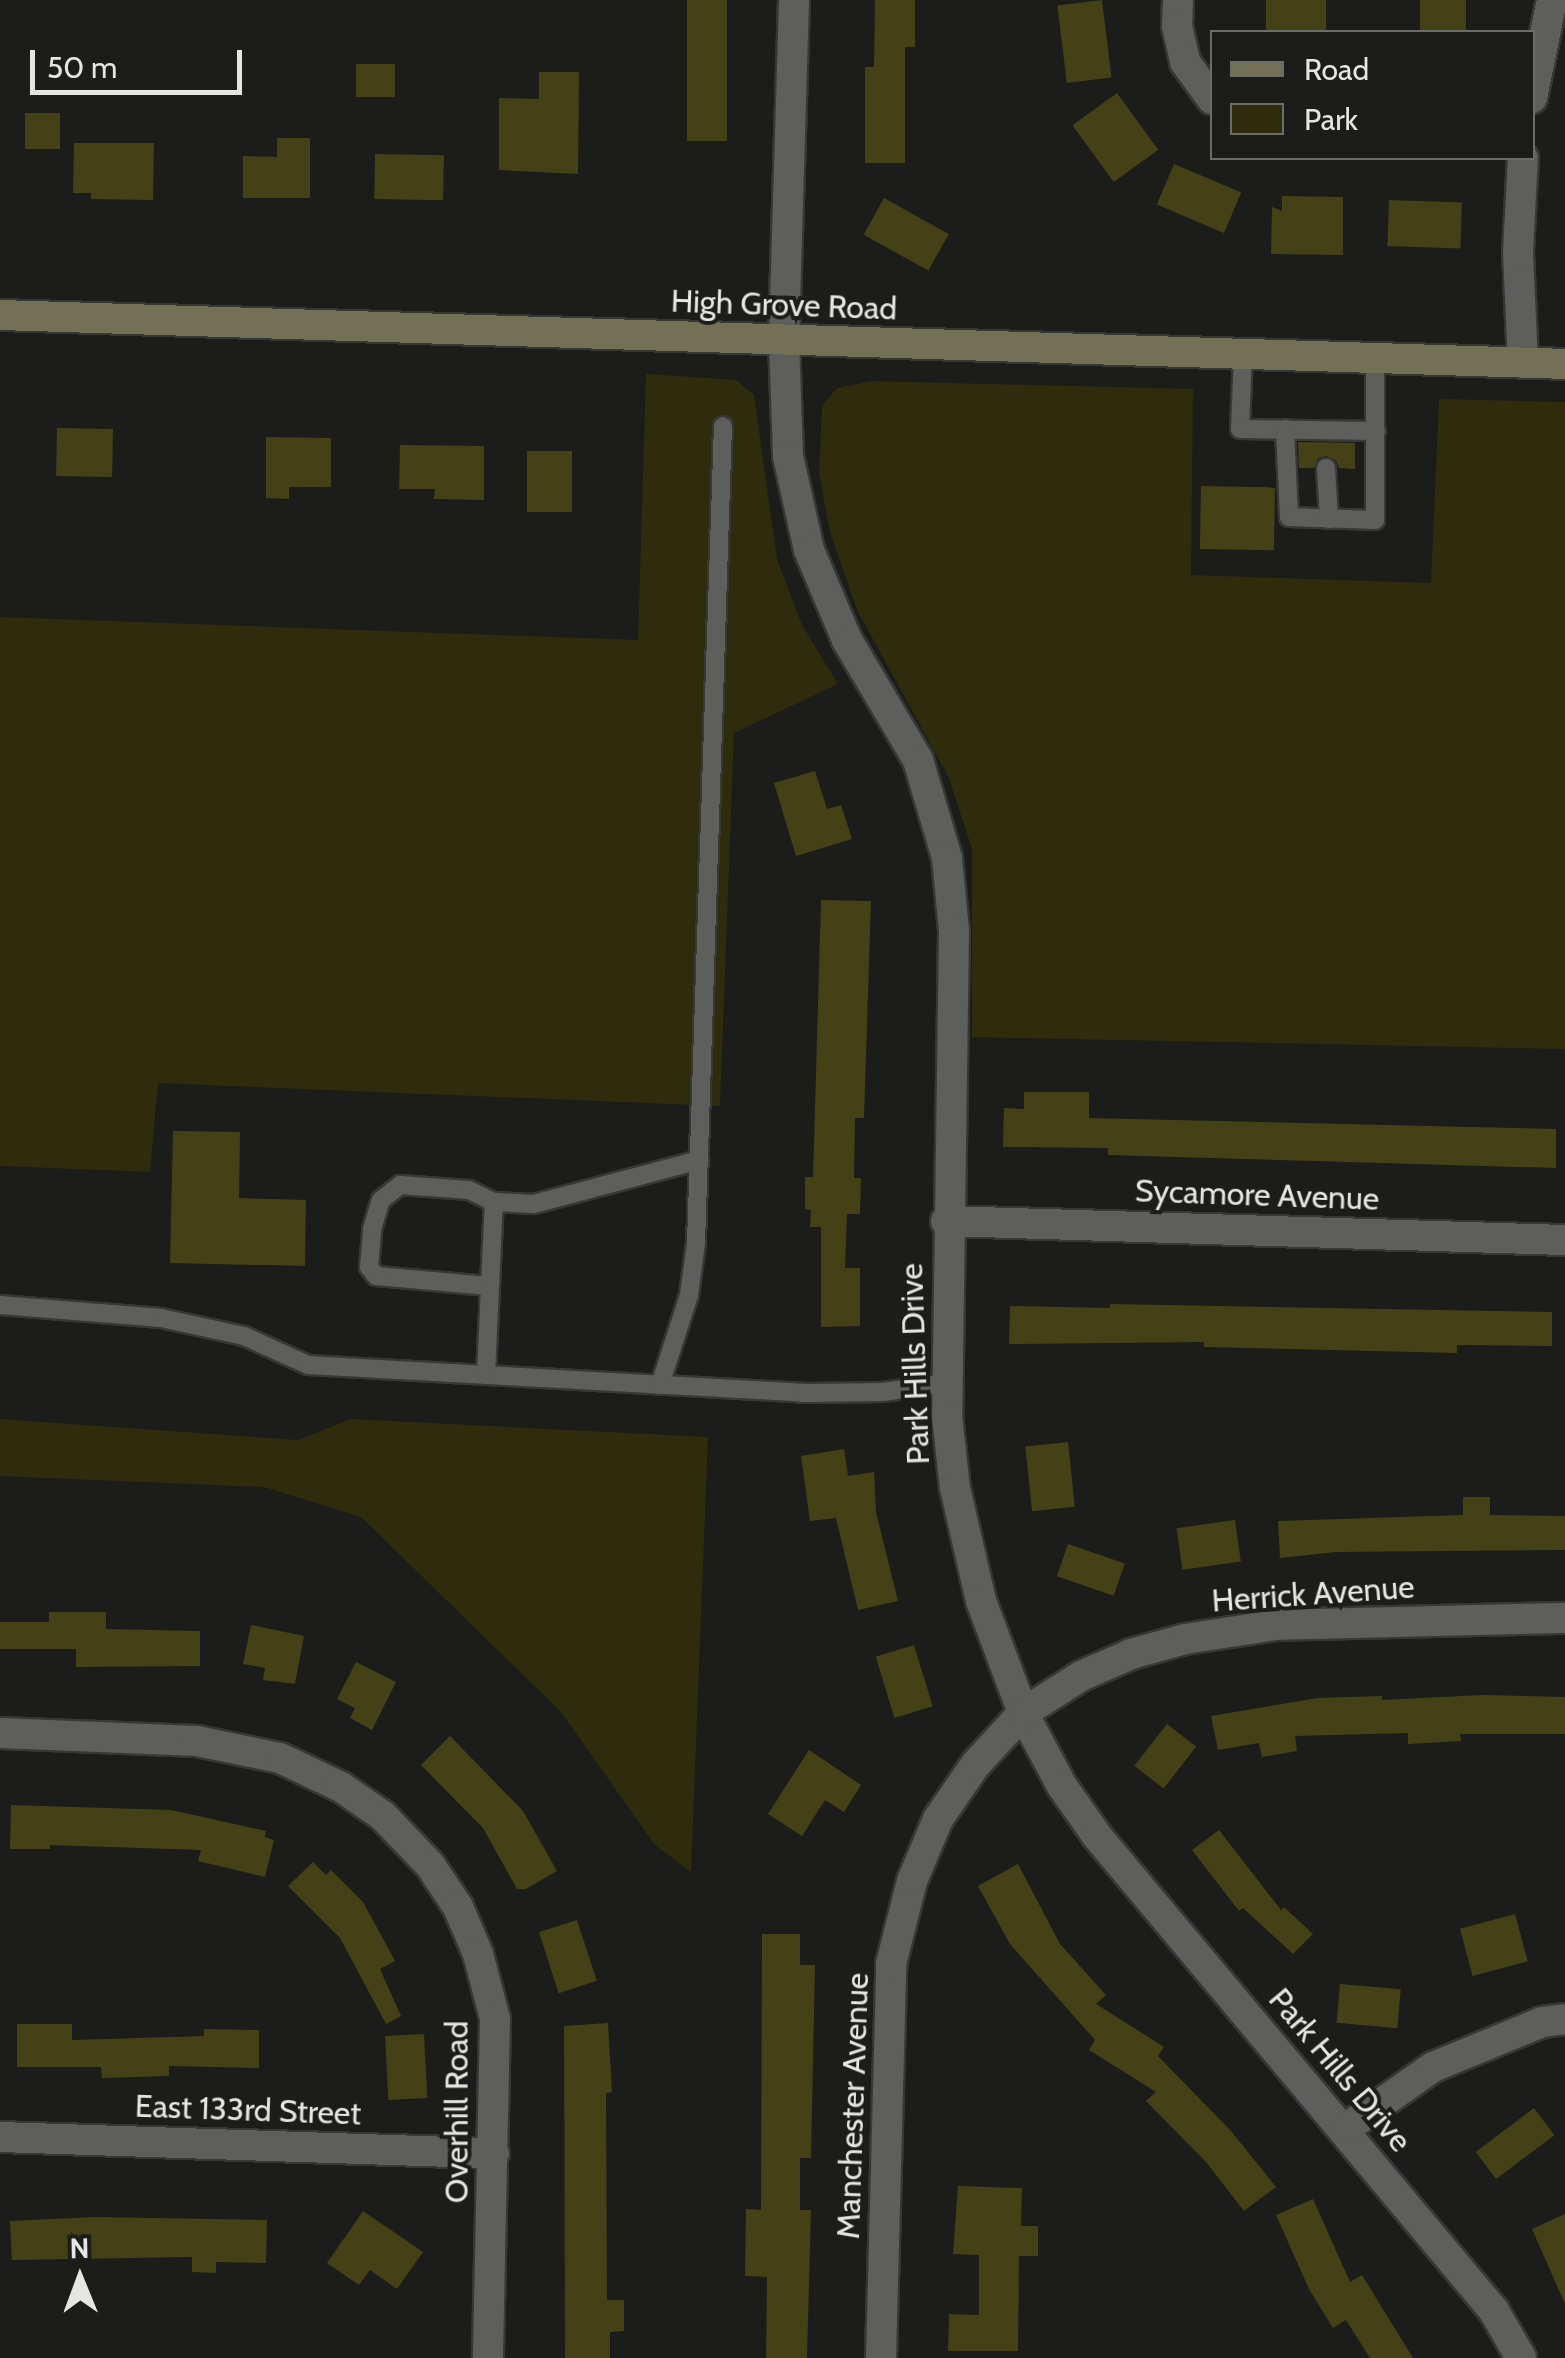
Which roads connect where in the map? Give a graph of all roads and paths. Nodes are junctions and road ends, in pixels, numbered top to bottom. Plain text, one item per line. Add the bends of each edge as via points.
1 (794, 0) edge
2 (1178, 0) edge
3 (1552, 0) edge
4 (1535, 83) edge
5 (1210, 96) edge
6 (1524, 160) edge
7 (0, 315) edge
8 (784, 340) junction
9 (1243, 354) junction
10 (1376, 358) junction
11 (1524, 363) junction
12 (1565, 364) edge
13 (723, 426) dead end
14 (1285, 430) junction
15 (1376, 431) junction
16 (1326, 468) dead end
17 (1329, 519) junction
18 (698, 1160) junction
19 (494, 1202) junction
20 (946, 1220) junction
21 (1565, 1240) edge
22 (488, 1286) junction
23 (0, 1305) edge
24 (486, 1375) junction
25 (947, 1383) junction
26 (660, 1385) junction
27 (1565, 1618) edge
28 (1023, 1713) junction
29 (0, 1733) edge
30 (1565, 2020) edge
31 (1345, 2130) junction
32 (0, 2138) edge
33 (494, 2153) junction
34 (488, 2358) edge
35 (881, 2358) edge
36 (1522, 2358) edge

1 - 8 street
2 - 5 street via 1185,62
3 - 4 street
6 - 11 street
7 - 8 main road, High Grove Road
8 - 9 main road, High Grove Road
8 - 20 street, Park Hills Drive via 788,456 809,550 847,640 918,760 948,858 954,931
9 - 10 main road, High Grove Road
9 - 14 lane via 1240,429
10 - 11 main road, High Grove Road
10 - 15 lane
11 - 12 main road, High Grove Road
13 - 18 lane
14 - 15 lane
14 - 17 lane via 1289,517
15 - 17 lane via 1375,520
16 - 17 lane
18 - 19 lane via 534,1204
18 - 26 lane via 689,1295
19 - 22 lane
19 - 22 lane via 469,1190 400,1185 382,1200 369,1268 376,1276
20 - 21 street, Sycamore Avenue
20 - 25 street, Park Hills Drive
22 - 24 lane
23 - 24 lane via 161,1318 244,1336 308,1365
24 - 26 lane
25 - 26 lane via 802,1394
25 - 28 street, Park Hills Drive via 955,1488 981,1601
27 - 28 street, Herrick Avenue via 1275,1625 1184,1639 1081,1676
28 - 31 street, Park Hills Drive via 1097,1836
28 - 35 street, Manchester Avenue via 976,1764 938,1820 912,1881 891,1964
29 - 33 street, Overhill Road via 197,1741 280,1758 341,1787 399,1834 458,1907 478,1954 495,2019
30 - 31 street via 1542,2022 1432,2067
31 - 36 street, Park Hills Drive via 1494,2312
32 - 33 street, East 133rd Street
33 - 34 street, Overhill Road

